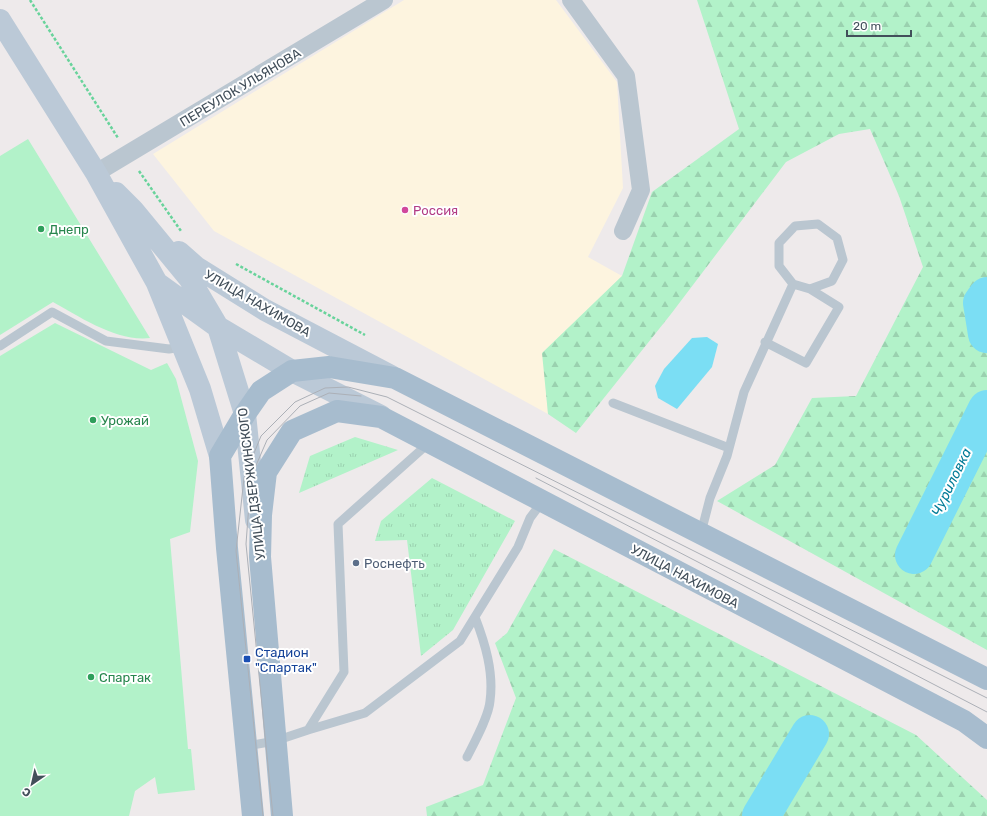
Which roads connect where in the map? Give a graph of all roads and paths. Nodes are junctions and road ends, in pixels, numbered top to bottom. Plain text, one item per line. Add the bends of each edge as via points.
1 (30, 0) edge
2 (384, 0) edge
3 (571, 0) edge
4 (0, 20) edge
5 (128, 154) junction
6 (96, 173) junction
7 (133, 210) junction
8 (623, 231) dead end
9 (184, 235) dead end
10 (233, 262) dead end
11 (157, 283) junction
12 (793, 284) junction
13 (810, 289) junction
14 (218, 327) junction
15 (365, 336) dead end
16 (765, 342) junction
17 (0, 346) edge
18 (183, 347) junction
19 (292, 371) junction
20 (395, 378) junction
21 (613, 403) dead end
22 (245, 414) junction
23 (381, 416) junction
24 (430, 442) junction
25 (729, 448) junction
26 (220, 456) junction
27 (542, 501) junction
28 (701, 534) junction
29 (260, 557) junction
30 (475, 616) junction
31 (987, 679) edge
32 (308, 730) junction
33 (987, 738) edge
34 (275, 741) junction
35 (247, 746) junction
36 (467, 757) dead end
37 (253, 816) edge
38 (282, 816) edge

1 - 5 path
2 - 5 street, ПЕРЕУЛОК УЛЬЯНОВА
3 - 8 street via 626,76 641,190
4 - 6 main road, УЛИЦА ДЗЕРЖИНСКОГО
5 - 6 street, ПЕРЕУЛОК УЛЬЯНОВА
5 - 9 path
6 - 7 main road, УЛИЦА ДЗЕРЖИНСКОГО
6 - 11 main road, УЛИЦА ДЗЕРЖИНСКОГО
7 - 14 main road, УЛИЦА ДЗЕРЖИНСКОГО via 189,278
7 - 20 main road, УЛИЦА НАХИМОВА via 196,267 265,310
10 - 15 path
11 - 14 main road, УЛИЦА НАХИМОВА
11 - 18 main road, УЛИЦА ДЗЕРЖИНСКОГО
12 - 13 lane
12 - 13 lane via 779,266 780,243 795,226 818,224 837,238 843,260 832,281
12 - 16 lane
13 - 16 lane via 839,307 806,363
14 - 19 main road, УЛИЦА НАХИМОВА
14 - 22 main road, УЛИЦА ДЗЕРЖИНСКОГО
16 - 25 lane via 744,392
17 - 18 lane via 52,312 106,341 169,349
18 - 26 main road, УЛИЦА ДЗЕРЖИНСКОГО via 200,389
19 - 20 main road, УЛИЦА НАХИМОВА via 329,367
19 - 22 main road, УЛИЦА НАХИМОВА via 261,391
19 - 23 main road, УЛИЦА НАХИМОВА
20 - 28 main road, УЛИЦА НАХИМОВА
21 - 25 lane
22 - 26 main road, УЛИЦА НАХИМОВА
22 - 29 main road, УЛИЦА ДЗЕРЖИНСКОГО
23 - 24 main road, УЛИЦА НАХИМОВА
23 - 29 main road, УЛИЦА НАХИМОВА via 337,411 292,431 266,472
24 - 27 main road, УЛИЦА НАХИМОВА
24 - 32 lane via 338,524 344,672
25 - 28 lane via 710,498
26 - 35 main road, УЛИЦА ДЗЕРЖИНСКОГО
27 - 30 lane via 530,518 518,547
27 - 33 main road, УЛИЦА НАХИМОВА via 964,721
28 - 31 main road, УЛИЦА НАХИМОВА
29 - 34 main road, УЛИЦА ДЗЕРЖИНСКОГО
30 - 32 lane via 460,641 365,713
30 - 36 lane via 486,648 490,701
32 - 34 lane
34 - 35 lane
34 - 38 main road, УЛИЦА ДЗЕРЖИНСКОГО
35 - 37 main road, УЛИЦА ДЗЕРЖИНСКОГО

